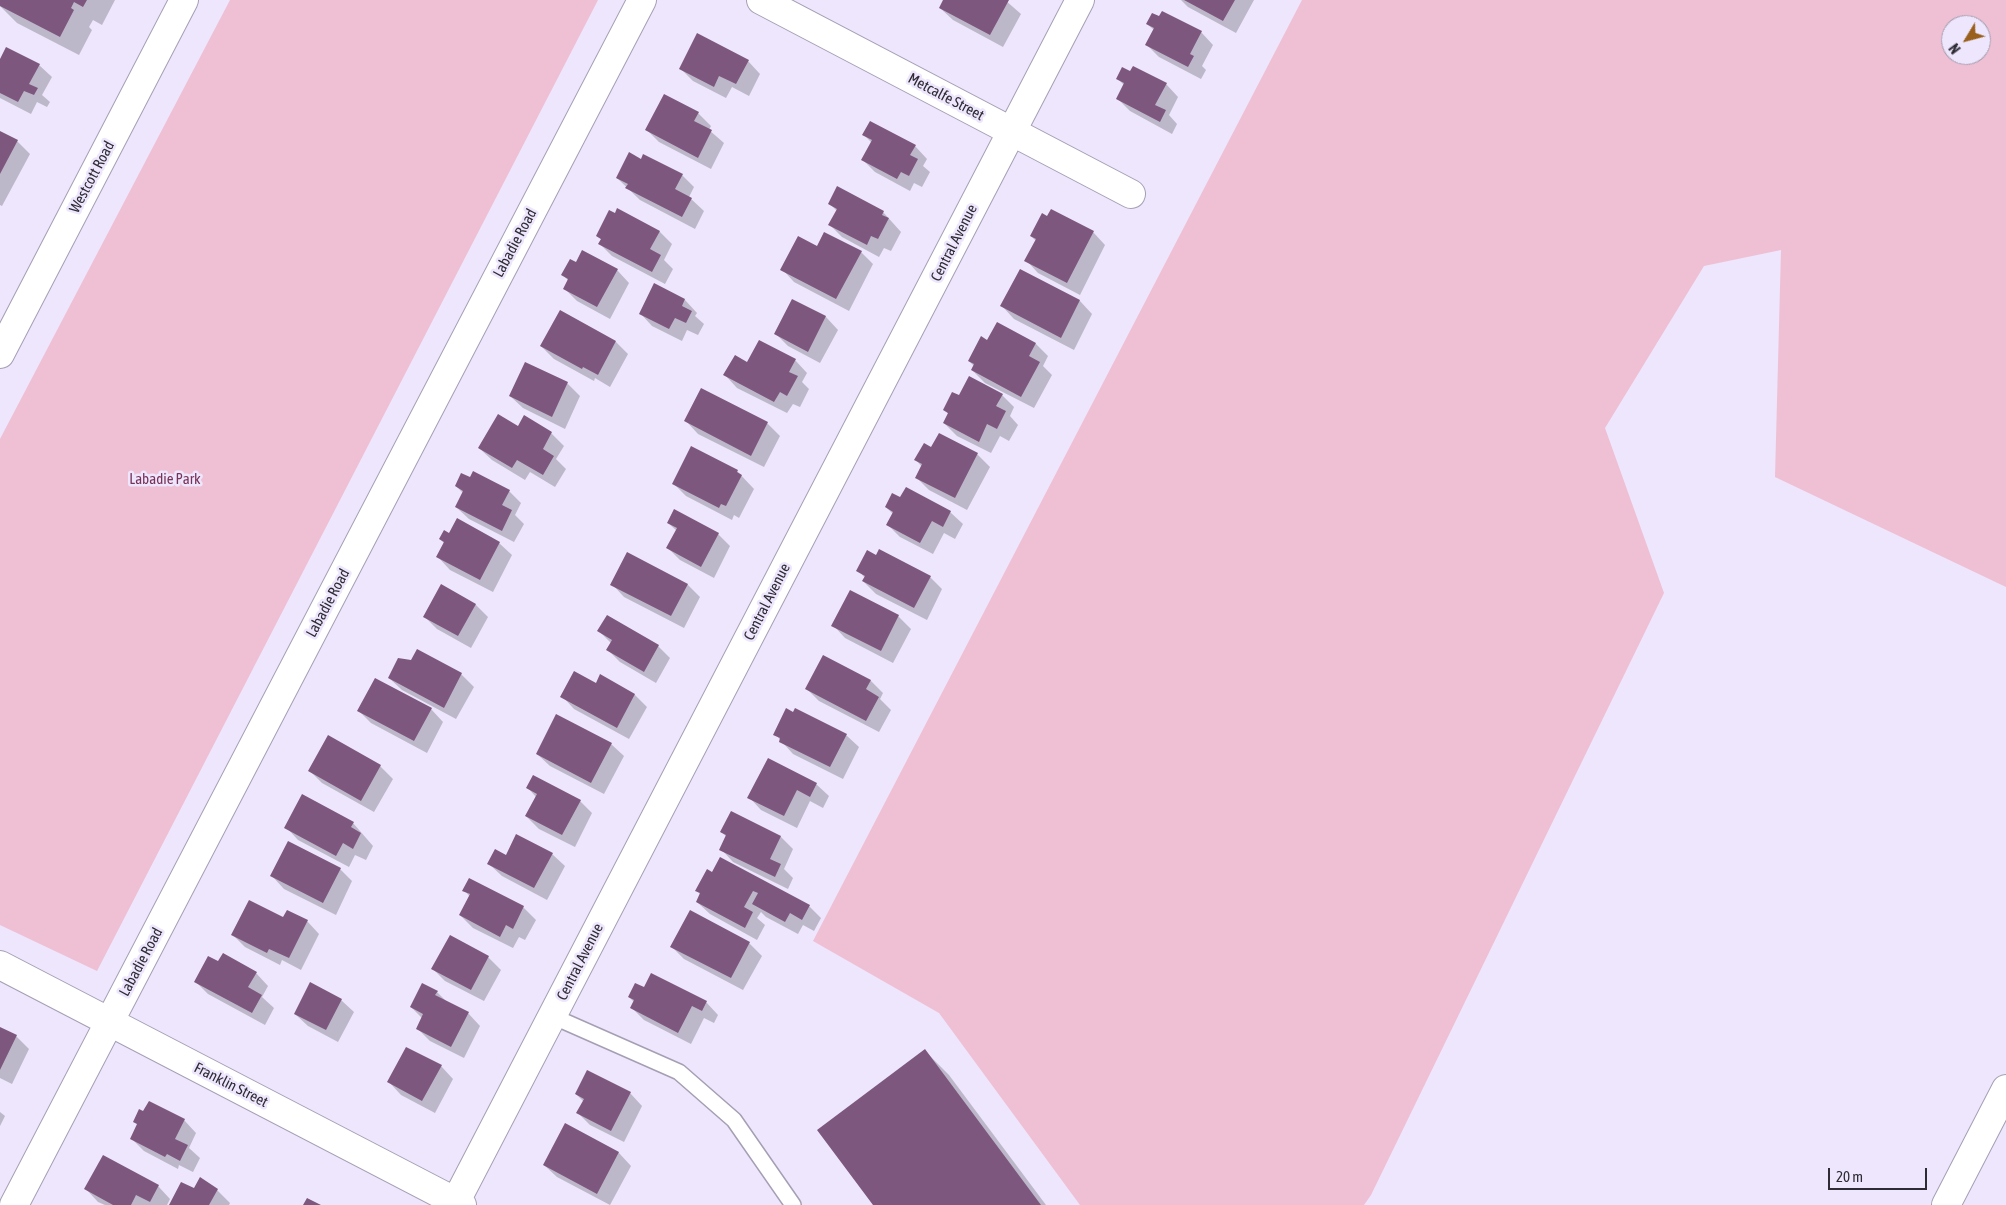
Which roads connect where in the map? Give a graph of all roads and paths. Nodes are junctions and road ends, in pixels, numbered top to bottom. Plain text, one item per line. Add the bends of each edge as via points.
1 (184, 0) edge
2 (642, 0) edge
3 (761, 0) edge
4 (1080, 0) edge
5 (1012, 131) junction
6 (1132, 194) dead end
7 (0, 354) edge
8 (0, 965) edge
9 (552, 1016) junction
10 (109, 1022) junction
11 (2006, 1089) edge
12 (458, 1204) edge
13 (14, 1205) edge
14 (793, 1205) edge
15 (1946, 1205) edge

1 - 7 street, Westcott Road
2 - 10 street, Labadie Road
3 - 5 street, Metcalfe Street
4 - 5 street, Central Avenue
5 - 6 street, Metcalfe Street
5 - 9 street, Central Avenue
8 - 10 street, Franklin Street
9 - 12 street, Central Avenue
9 - 14 lane via 679,1072 734,1120
10 - 12 street, Franklin Street
10 - 13 street, Labadie Road
11 - 15 street

